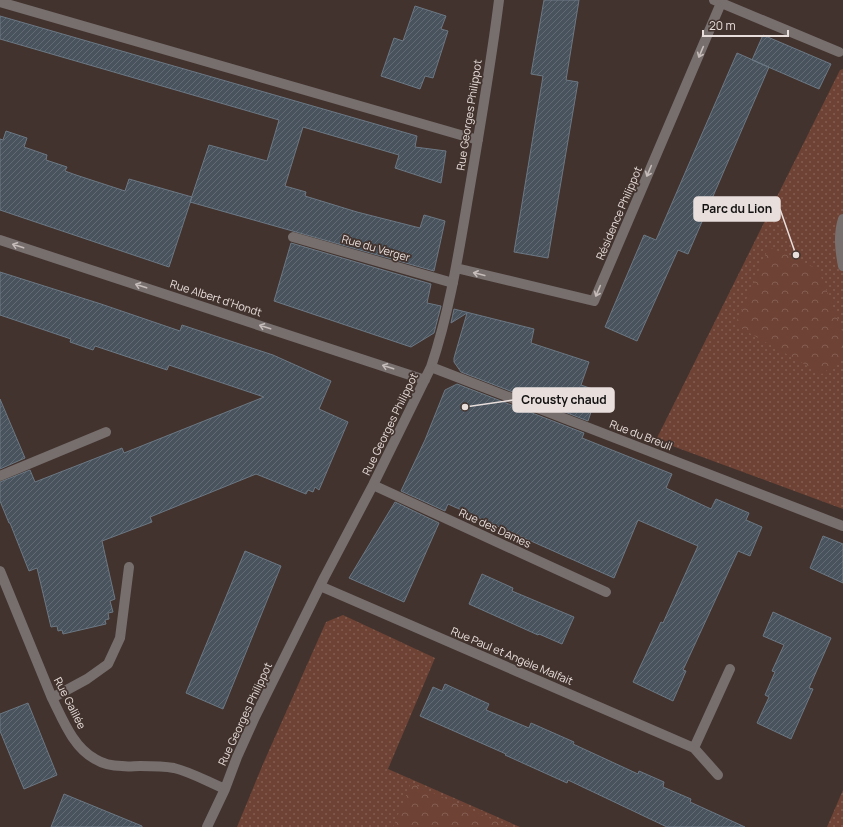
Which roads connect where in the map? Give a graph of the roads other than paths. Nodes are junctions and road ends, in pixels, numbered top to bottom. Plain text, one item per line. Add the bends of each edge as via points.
1 (496, 1) edge
2 (0, 2) edge
3 (718, 2) edge
4 (838, 52) dead end
5 (478, 140) junction
6 (843, 219) edge
7 (293, 237) dead end
8 (0, 240) edge
9 (843, 266) edge
10 (456, 268) junction
11 (453, 283) junction
12 (431, 367) junction
13 (426, 380) junction
14 (106, 432) dead end
15 (0, 476) edge
16 (373, 485) junction
17 (843, 526) edge
18 (129, 567) dead end
19 (0, 571) edge
20 (320, 586) junction
21 (606, 592) dead end
22 (730, 669) dead end
23 (52, 698) junction
24 (694, 748) junction
25 (718, 775) dead end
26 (225, 789) junction
27 (208, 827) edge

1 - 5 street, Rue Georges Philippot
2 - 5 street
3 - 4 street, Résidence Philippot
3 -> 10 street, Résidence Philippot via 594,302
5 - 10 street, Rue Georges Philippot
6 - 9 street via 840,235
7 - 11 street, Rue du Verger
13 -> 8 street, Rue Albert d'Hondt
10 - 11 street, Rue Georges Philippot
11 - 12 street, Rue Georges Philippot
12 - 13 street, Rue Georges Philippot
12 - 17 street, Rue du Breuil
13 - 16 street, Rue Georges Philippot
14 - 15 street
16 - 20 street, Rue Georges Philippot
16 - 21 street, Rue des Dames
18 - 23 street via 120,638 108,664
19 - 23 street, Rue Galilée
20 - 24 street, Rue Paul et Angèle Malfait
20 - 26 street, Rue Georges Philippot via 255,717
22 - 24 street
23 - 26 street, Rue Galilée via 72,736 82,749 96,760 109,765 174,768
24 - 25 street, Rue Paul et Angèle Malfait
26 - 27 street, Rue Georges Philippot

